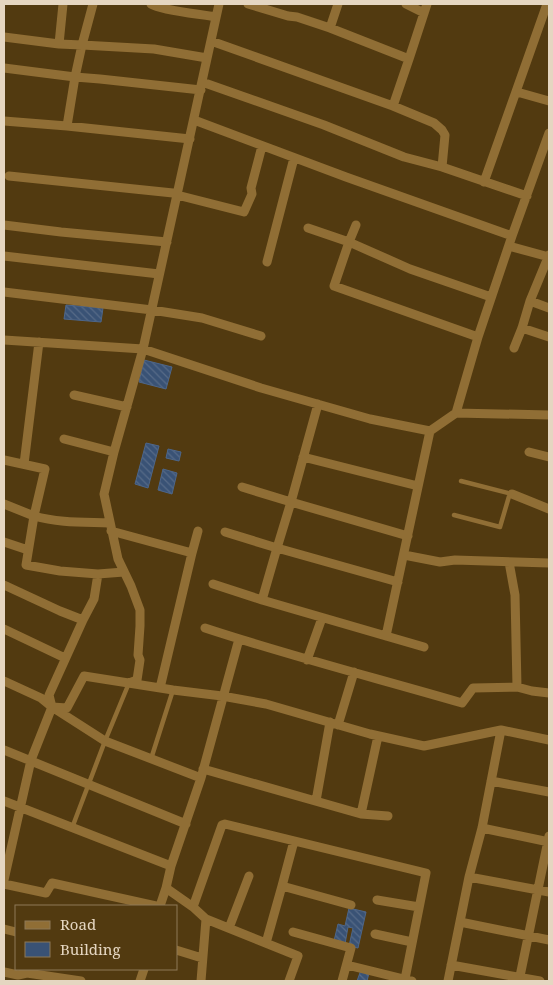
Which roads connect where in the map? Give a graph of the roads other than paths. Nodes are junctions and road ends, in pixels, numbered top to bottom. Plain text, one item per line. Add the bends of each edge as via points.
1 (63, 4) edge
2 (93, 4) edge
3 (151, 4) edge
4 (219, 4) edge
5 (248, 4) edge
6 (338, 4) edge
7 (406, 4) edge
8 (548, 4) edge
9 (426, 8) edge
10 (216, 17) junction
11 (330, 28) junction
12 (4, 37) edge
13 (211, 41) junction
14 (59, 44) junction
15 (82, 45) junction
16 (207, 58) junction
17 (409, 59) junction
18 (4, 68) edge
19 (75, 77) junction
20 (201, 86) junction
21 (517, 92) junction
22 (549, 101) edge
23 (392, 106) junction
24 (194, 120) junction
25 (4, 121) edge
26 (67, 126) junction
27 (549, 133) edge
28 (190, 139) junction
29 (262, 146) junction
30 (294, 158) junction
31 (545, 158) edge
32 (442, 167) junction
33 (9, 176) dead end
34 (484, 182) junction
35 (177, 195) junction
36 (527, 196) junction
37 (4, 224) edge
38 (356, 225) dead end
39 (308, 228) dead end
40 (510, 241) junction
41 (167, 242) junction
42 (348, 242) junction
43 (4, 256) edge
44 (549, 256) edge
45 (267, 262) dead end
46 (160, 274) junction
47 (4, 292) edge
48 (491, 297) junction
49 (530, 301) junction
50 (549, 308) edge
51 (152, 310) junction
52 (522, 328) junction
53 (261, 336) dead end
54 (478, 337) junction
55 (549, 337) edge
56 (4, 340) edge
57 (39, 342) junction
58 (514, 348) dead end
59 (143, 349) junction
60 (74, 395) dead end
61 (318, 404) junction
62 (126, 407) junction
63 (456, 413) junction
64 (549, 415) edge
65 (430, 431) junction
66 (64, 439) dead end
67 (114, 452) junction
68 (529, 452) dead end
69 (303, 457) junction
70 (549, 457) edge
71 (4, 460) edge
72 (24, 464) junction
73 (460, 481) dead end
74 (418, 486) junction
75 (242, 487) dead end
76 (511, 493) junction
77 (291, 502) junction
78 (4, 504) edge
79 (549, 509) edge
80 (454, 515) dead end
81 (34, 516) junction
82 (110, 527) junction
83 (198, 531) dead end
84 (225, 532) dead end
85 (408, 536) junction
86 (4, 542) edge
87 (277, 548) junction
88 (28, 550) junction
89 (192, 553) junction
90 (404, 555) junction
91 (509, 562) junction
92 (549, 563) edge
93 (124, 572) junction
94 (98, 574) junction
95 (398, 582) junction
96 (4, 584) edge
97 (214, 584) dead end
98 (262, 600) junction
99 (322, 618) junction
100 (83, 620) junction
101 (4, 628) edge
102 (205, 628) dead end
103 (386, 636) junction
104 (239, 639) junction
105 (424, 647) dead end
106 (65, 658) junction
107 (307, 660) junction
108 (354, 672) junction
109 (4, 680) edge
110 (129, 683) junction
111 (516, 687) junction
112 (160, 688) junction
113 (173, 690) junction
114 (549, 693) edge
115 (222, 696) junction
116 (52, 707) junction
117 (334, 724) junction
118 (501, 730) junction
119 (378, 736) junction
120 (549, 740) edge
121 (105, 741) junction
122 (4, 750) edge
123 (151, 759) junction
124 (31, 760) junction
125 (202, 773) junction
126 (491, 781) junction
127 (89, 784) junction
128 (549, 792) edge
129 (4, 801) edge
130 (316, 801) junction
131 (21, 808) junction
132 (360, 814) junction
133 (388, 816) dead end
134 (186, 824) junction
135 (72, 828) junction
136 (482, 828) junction
137 (549, 840) edge
138 (294, 841) junction
139 (171, 866) junction
140 (249, 876) dead end
141 (469, 878) junction
142 (4, 880) edge
143 (4, 884) edge
144 (282, 886) junction
145 (166, 888) junction
146 (538, 890) junction
147 (549, 892) edge
148 (378, 900) dead end
149 (151, 905) edge
150 (160, 905) edge
151 (351, 905) dead end
152 (193, 907) junction
153 (419, 907) junction
154 (206, 919) junction
155 (460, 922) junction
156 (230, 928) junction
157 (293, 932) dead end
158 (375, 934) dead end
159 (528, 936) junction
160 (549, 940) edge
161 (412, 942) junction
162 (266, 943) junction
163 (178, 951) edge
164 (202, 958) junction
165 (347, 965) junction
166 (451, 965) junction
167 (4, 972) edge
168 (26, 977) edge
169 (520, 979) edge
170 (408, 980) edge
171 (81, 981) edge
172 (201, 981) edge
173 (289, 981) edge
174 (342, 981) edge
175 (448, 981) edge
176 (540, 981) edge

1 - 14 street
2 - 15 street
3 - 10 street
4 - 10 street
5 - 11 street
6 - 11 street
7 - 9 street
8 - 21 street
9 - 17 street
10 - 13 street
11 - 17 street
12 - 14 street
13 - 16 street
13 - 23 street
14 - 15 street
15 - 16 street via 154,49
15 - 19 street
16 - 20 street
17 - 23 street
18 - 19 street
19 - 20 street
19 - 26 street
20 - 24 street
20 - 32 street via 332,128 404,157
21 - 22 street
21 - 34 street
23 - 32 street via 434,123 442,130 445,135
24 - 28 street
24 - 29 street
25 - 26 street
26 - 28 street
27 - 31 street
28 - 35 street
29 - 30 street
29 - 35 street via 252,194 244,212
30 - 40 street
30 - 45 street
31 - 36 street
32 - 34 street
33 - 35 street
34 - 36 street
35 - 41 street
36 - 40 street
37 - 41 street
38 - 42 street
39 - 42 street
40 - 44 street
40 - 48 street
41 - 46 street
42 - 48 street via 410,269
42 - 54 street via 334,286
43 - 46 street
44 - 49 street
46 - 51 street
47 - 51 street
48 - 54 street
49 - 50 street
49 - 52 street
51 - 53 street via 202,318
51 - 59 street
52 - 55 street
52 - 58 street
54 - 63 street
56 - 57 street
57 - 59 street
57 - 72 street
59 - 61 street
59 - 62 street
60 - 62 street
61 - 65 street
61 - 69 street
62 - 67 street
63 - 64 street
63 - 65 street
65 - 74 street
66 - 67 street
67 - 82 street via 104,494
68 - 70 street
69 - 74 street
69 - 77 street
71 - 72 street
72 - 81 street via 44,469
73 - 76 lane
74 - 85 street
75 - 77 street
76 - 79 street
76 - 80 lane via 500,527
77 - 85 street
77 - 87 street
78 - 81 street
81 - 82 street
81 - 88 street
82 - 89 street
82 - 93 street
83 - 89 street
84 - 87 street
85 - 90 street
86 - 88 street
87 - 95 street
87 - 98 street
88 - 94 street via 26,565
89 - 112 street
90 - 91 street via 440,562
90 - 95 street
91 - 92 street
91 - 111 street via 514,595
93 - 94 street
93 - 110 street via 140,610 137,680
94 - 100 street via 94,599
95 - 103 street
96 - 100 street
97 - 98 street
98 - 99 street
99 - 103 street
99 - 107 street
100 - 106 street
101 - 106 street
102 - 104 street
103 - 105 street
104 - 107 street
104 - 115 street
106 - 116 street via 49,695
107 - 108 street
108 - 111 street via 462,703 473,688
108 - 117 street
109 - 116 street
110 - 112 street
110 - 116 street via 84,676 67,708
110 - 121 lane
111 - 114 street
112 - 113 street
113 - 115 street
113 - 123 lane
115 - 117 street via 266,704
115 - 125 street
116 - 121 street
116 - 124 street
117 - 119 street
117 - 130 street
118 - 119 street via 424,746
118 - 120 street
118 - 126 street
119 - 132 street
121 - 123 street
121 - 127 lane
122 - 124 street
123 - 125 street
124 - 127 street
124 - 131 street
125 - 130 street
125 - 134 street
126 - 128 street
126 - 136 street
127 - 134 street
127 - 135 lane
129 - 131 street
130 - 132 street
131 - 135 street
131 - 142 street
132 - 133 street
134 - 139 street
135 - 139 street
136 - 137 street
136 - 141 street
137 - 146 street
138 - 144 street
138 - 152 street via 222,825
138 - 153 street via 426,873
139 - 145 street
140 - 156 street
141 - 146 street
141 - 155 street
143 - 149 street via 46,893 52,883
144 - 151 street
144 - 162 street
145 - 150 street
145 - 152 street
146 - 147 street
146 - 159 street
148 - 153 street
152 - 154 street
153 - 161 street
154 - 156 street
154 - 164 street
155 - 159 street
155 - 166 street
156 - 162 street
157 - 165 street via 351,948
158 - 161 street
159 - 160 street
159 - 169 street
161 - 170 street
162 - 173 street via 298,956
163 - 164 street
164 - 172 street
165 - 170 street
165 - 174 street
166 - 169 street
166 - 175 street
167 - 168 street
168 - 171 street
169 - 176 street

